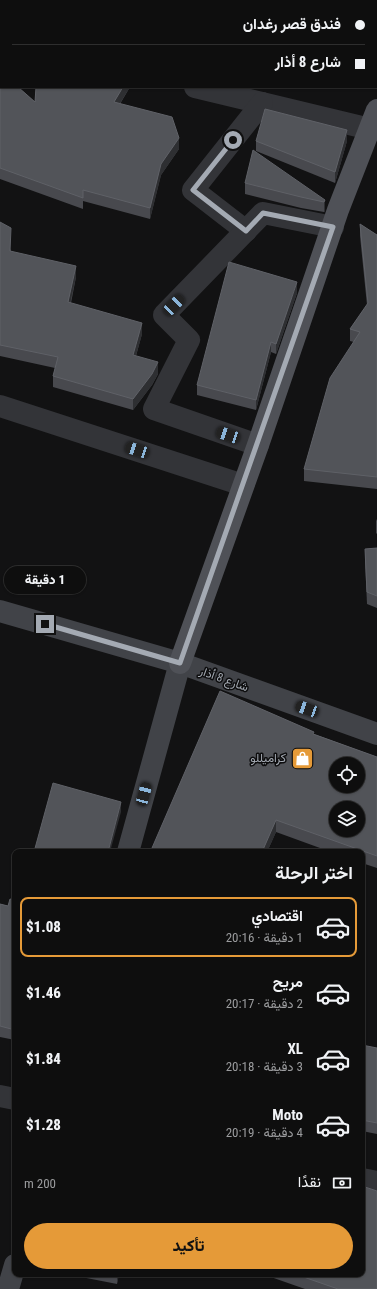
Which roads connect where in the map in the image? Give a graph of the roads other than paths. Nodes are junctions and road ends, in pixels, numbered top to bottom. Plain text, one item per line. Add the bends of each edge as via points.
1 (199, 88) edge
2 (262, 103) junction
3 (374, 119) edge
4 (333, 227) junction
5 (246, 231) junction
6 (0, 406) edge
7 (258, 445) junction
8 (243, 484) junction
9 (0, 611) edge
10 (180, 663) junction
11 (377, 734) edge
12 (129, 849) edge
13 (0, 1096) edge
14 (12, 1098) edge
15 (365, 1180) edge
16 (377, 1182) edge
17 (12, 1275) edge
18 (8, 1289) edge

1 - 2 street
2 - 3 street
2 - 5 street via 193,190
3 - 4 main road
4 - 5 street via 263,213
4 - 7 main road
5 - 7 street via 164,315 189,340 154,409
6 - 8 street
7 - 8 main road
8 - 10 main road
9 - 10 main road, شارع 8 أذار
10 - 11 main road, شارع 8 أذار
10 - 12 main road
13 - 14 street
15 - 16 street
17 - 18 main road

